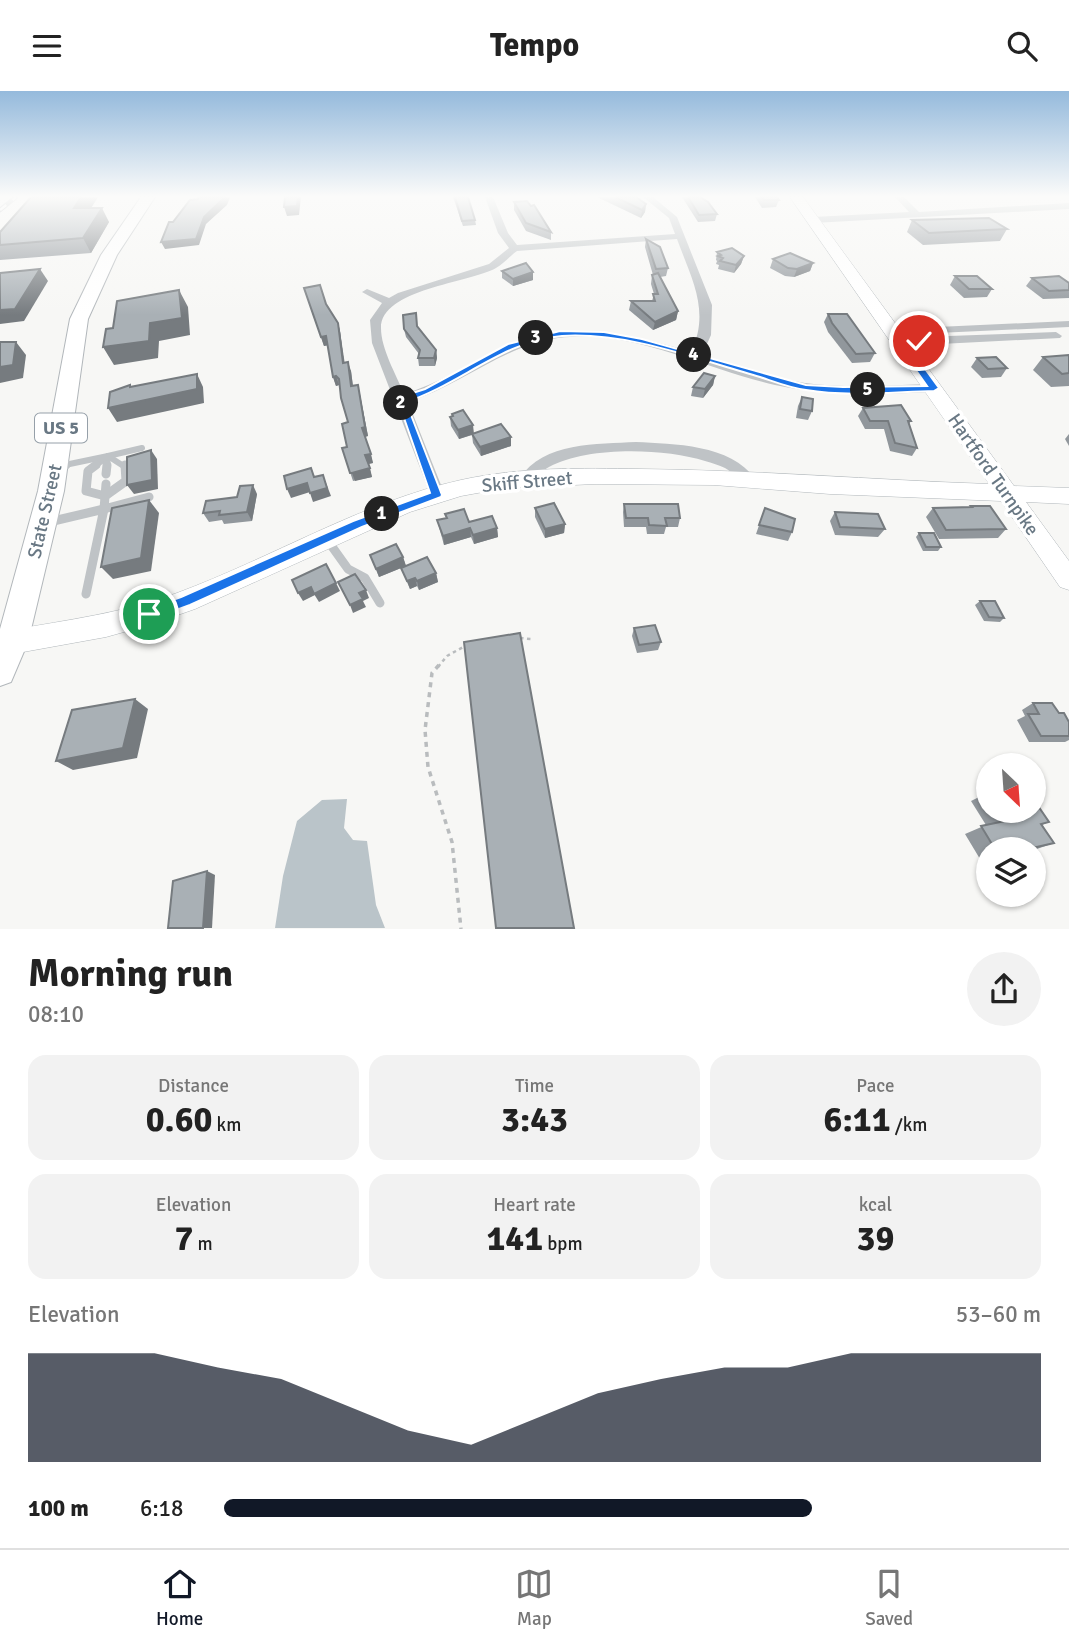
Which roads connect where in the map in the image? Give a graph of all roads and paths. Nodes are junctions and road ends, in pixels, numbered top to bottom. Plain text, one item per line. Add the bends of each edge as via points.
1 (122, 236) edge
2 (505, 236) edge
3 (679, 236) edge
4 (680, 236) edge
5 (825, 236) edge
6 (514, 248) junction
7 (367, 292) dead end
8 (389, 302) junction
9 (1069, 324) edge
10 (1069, 335) edge
11 (897, 337) junction
12 (695, 356) junction
13 (934, 388) junction
14 (400, 400) junction
15 (142, 448) dead end
16 (108, 456) junction
17 (55, 467) junction
18 (1005, 491) junction
19 (437, 495) junction
20 (105, 496) junction
21 (1069, 496) edge
22 (149, 497) edge
23 (104, 509) junction
24 (43, 524) junction
25 (326, 538) junction
26 (1069, 580) edge
27 (86, 594) dead end
28 (380, 603) dead end
29 (512, 638) edge
30 (531, 639) dead end
31 (12, 642) junction
32 (471, 643) edge
33 (0, 671) edge
34 (461, 929) edge

1 - 17 main road, State Street / US 5 via 82,309
2 - 6 street
3 - 6 street
4 - 12 street via 706,305 705,335
5 - 11 main road, Hartford Turnpike
6 - 8 street via 493,266
7 - 8 street
8 - 14 street via 375,320 374,331
9 - 11 street
10 - 11 street
11 - 13 main road, Hartford Turnpike
12 - 13 street via 805,387
12 - 14 street via 614,336 560,334 511,346 429,391
13 - 18 main road, Hartford Turnpike
14 - 19 street
15 - 16 lane
16 - 17 lane
16 - 20 lane
16 - 20 lane via 125,465 126,481
16 - 20 lane via 88,471 86,491
17 - 24 main road, State Street / US 5
18 - 19 main road, Skiff Street via 630,476 528,478
18 - 21 main road, Skiff Street
18 - 26 main road, Hartford Turnpike
19 - 25 main road, Skiff Street
20 - 23 lane
22 - 23 lane
23 - 24 lane
23 - 27 lane
24 - 31 main road, State Street / US 5
25 - 28 lane via 348,569 365,578
25 - 31 main road, Skiff Street via 149,614
29 - 30 path
31 - 33 main road, State Street / US 5
32 - 34 path via 447,656 432,673 425,730 428,767 452,842

